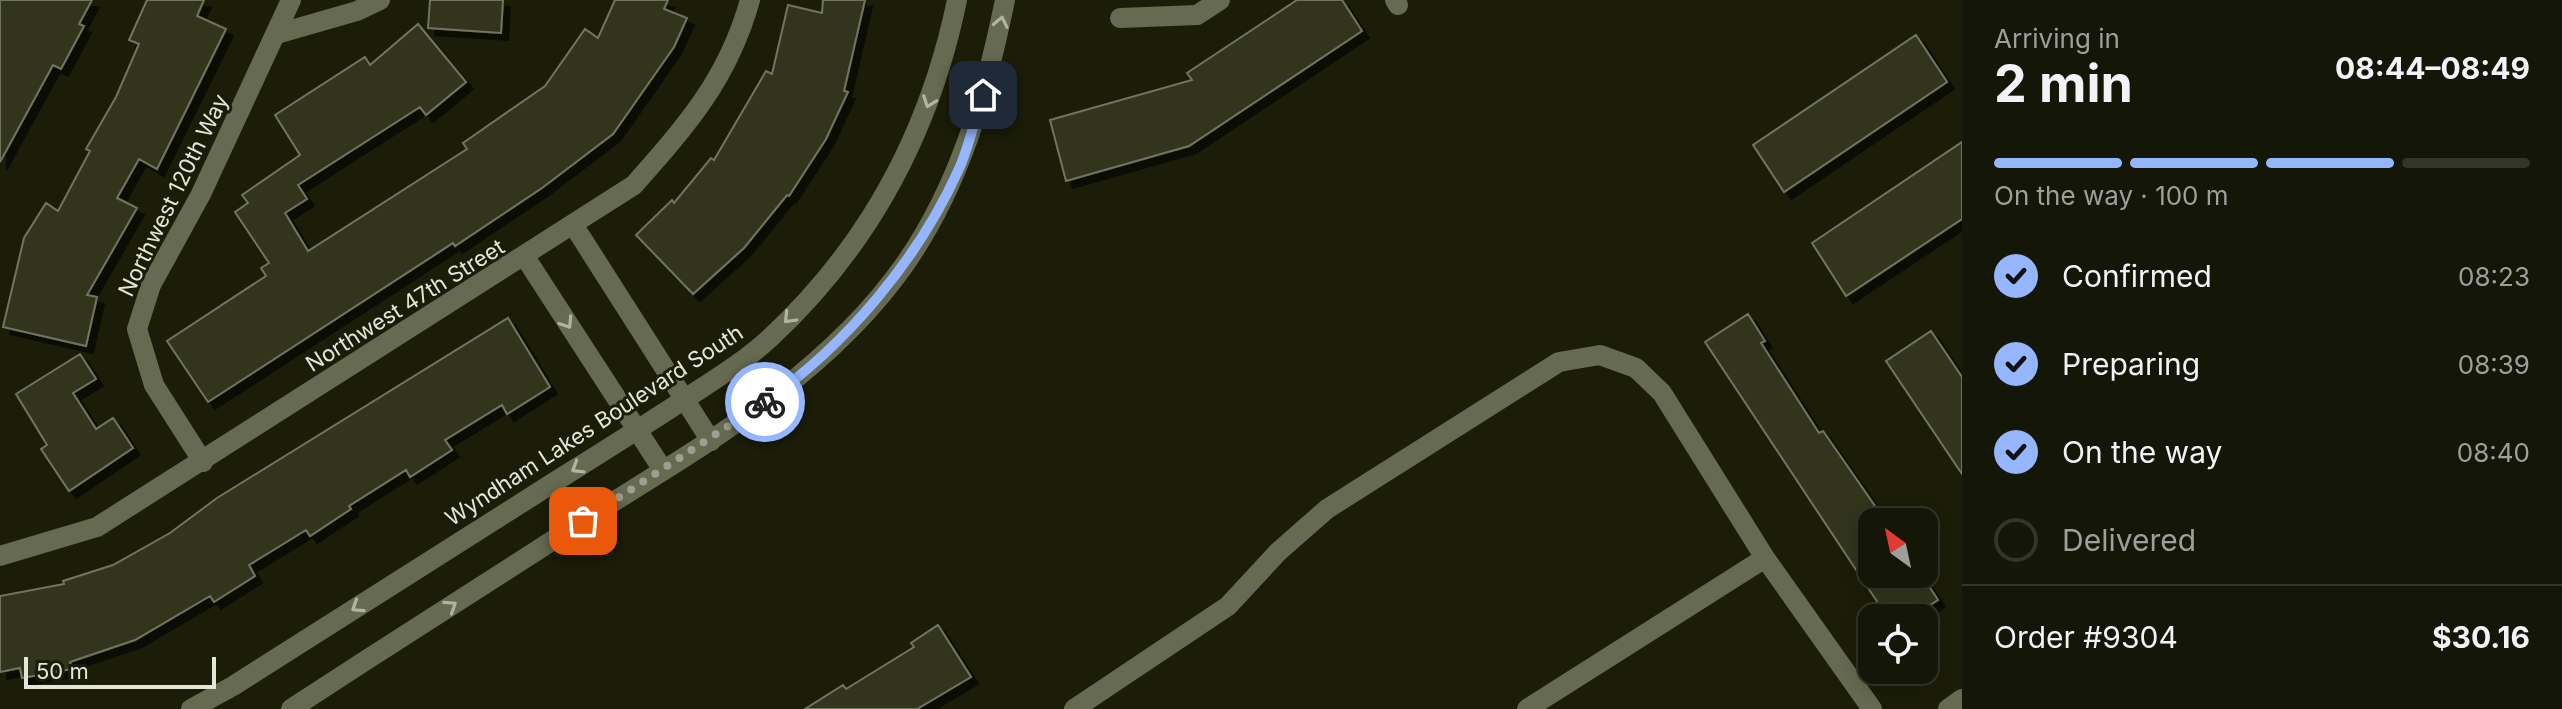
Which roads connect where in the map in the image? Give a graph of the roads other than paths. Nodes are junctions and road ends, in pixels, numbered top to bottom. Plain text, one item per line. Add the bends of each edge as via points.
1 (291, 0) edge
2 (380, 0) edge
3 (750, 0) edge
4 (957, 0) edge
5 (1005, 0) edge
6 (1220, 0) edge
7 (1120, 18) dead end
8 (277, 34) junction
9 (574, 226) junction
10 (525, 257) junction
11 (684, 399) junction
12 (637, 430) junction
13 (711, 441) junction
14 (203, 462) junction
15 (663, 470) junction
16 (0, 556) edge
17 (1765, 558) junction
18 (1962, 699) edge
19 (191, 709) edge
20 (291, 709) edge
21 (1074, 709) edge
22 (1527, 709) edge
23 (1872, 709) edge
24 (1948, 709) edge

1 - 8 street, Northwest 120th Way
2 - 8 street
3 - 9 street, Northwest 47th Street via 739,40 697,114 634,185
4 -> 11 street, Wyndham Lakes Boulevard South via 936,82 912,148 886,198 833,272 770,338
13 -> 5 street via 783,389 905,264 958,171 991,70
6 - 7 street via 1197,15
8 - 14 street, Northwest 120th Way via 151,285 137,329 154,385
9 - 10 street, Northwest 47th Street
9 - 11 street
10 -> 12 street
10 - 14 street, Northwest 47th Street
11 - 12 street, Wyndham Lakes Boulevard South
11 - 13 street
12 - 15 street
12 -> 19 street, Wyndham Lakes Boulevard South
13 - 15 street
14 - 16 street, Northwest 47th Street via 97,527
20 -> 15 street
17 - 21 street via 1662,393 1636,368 1600,355 1559,362 1327,509 1228,606
17 - 22 street
17 - 23 street
18 - 24 street

